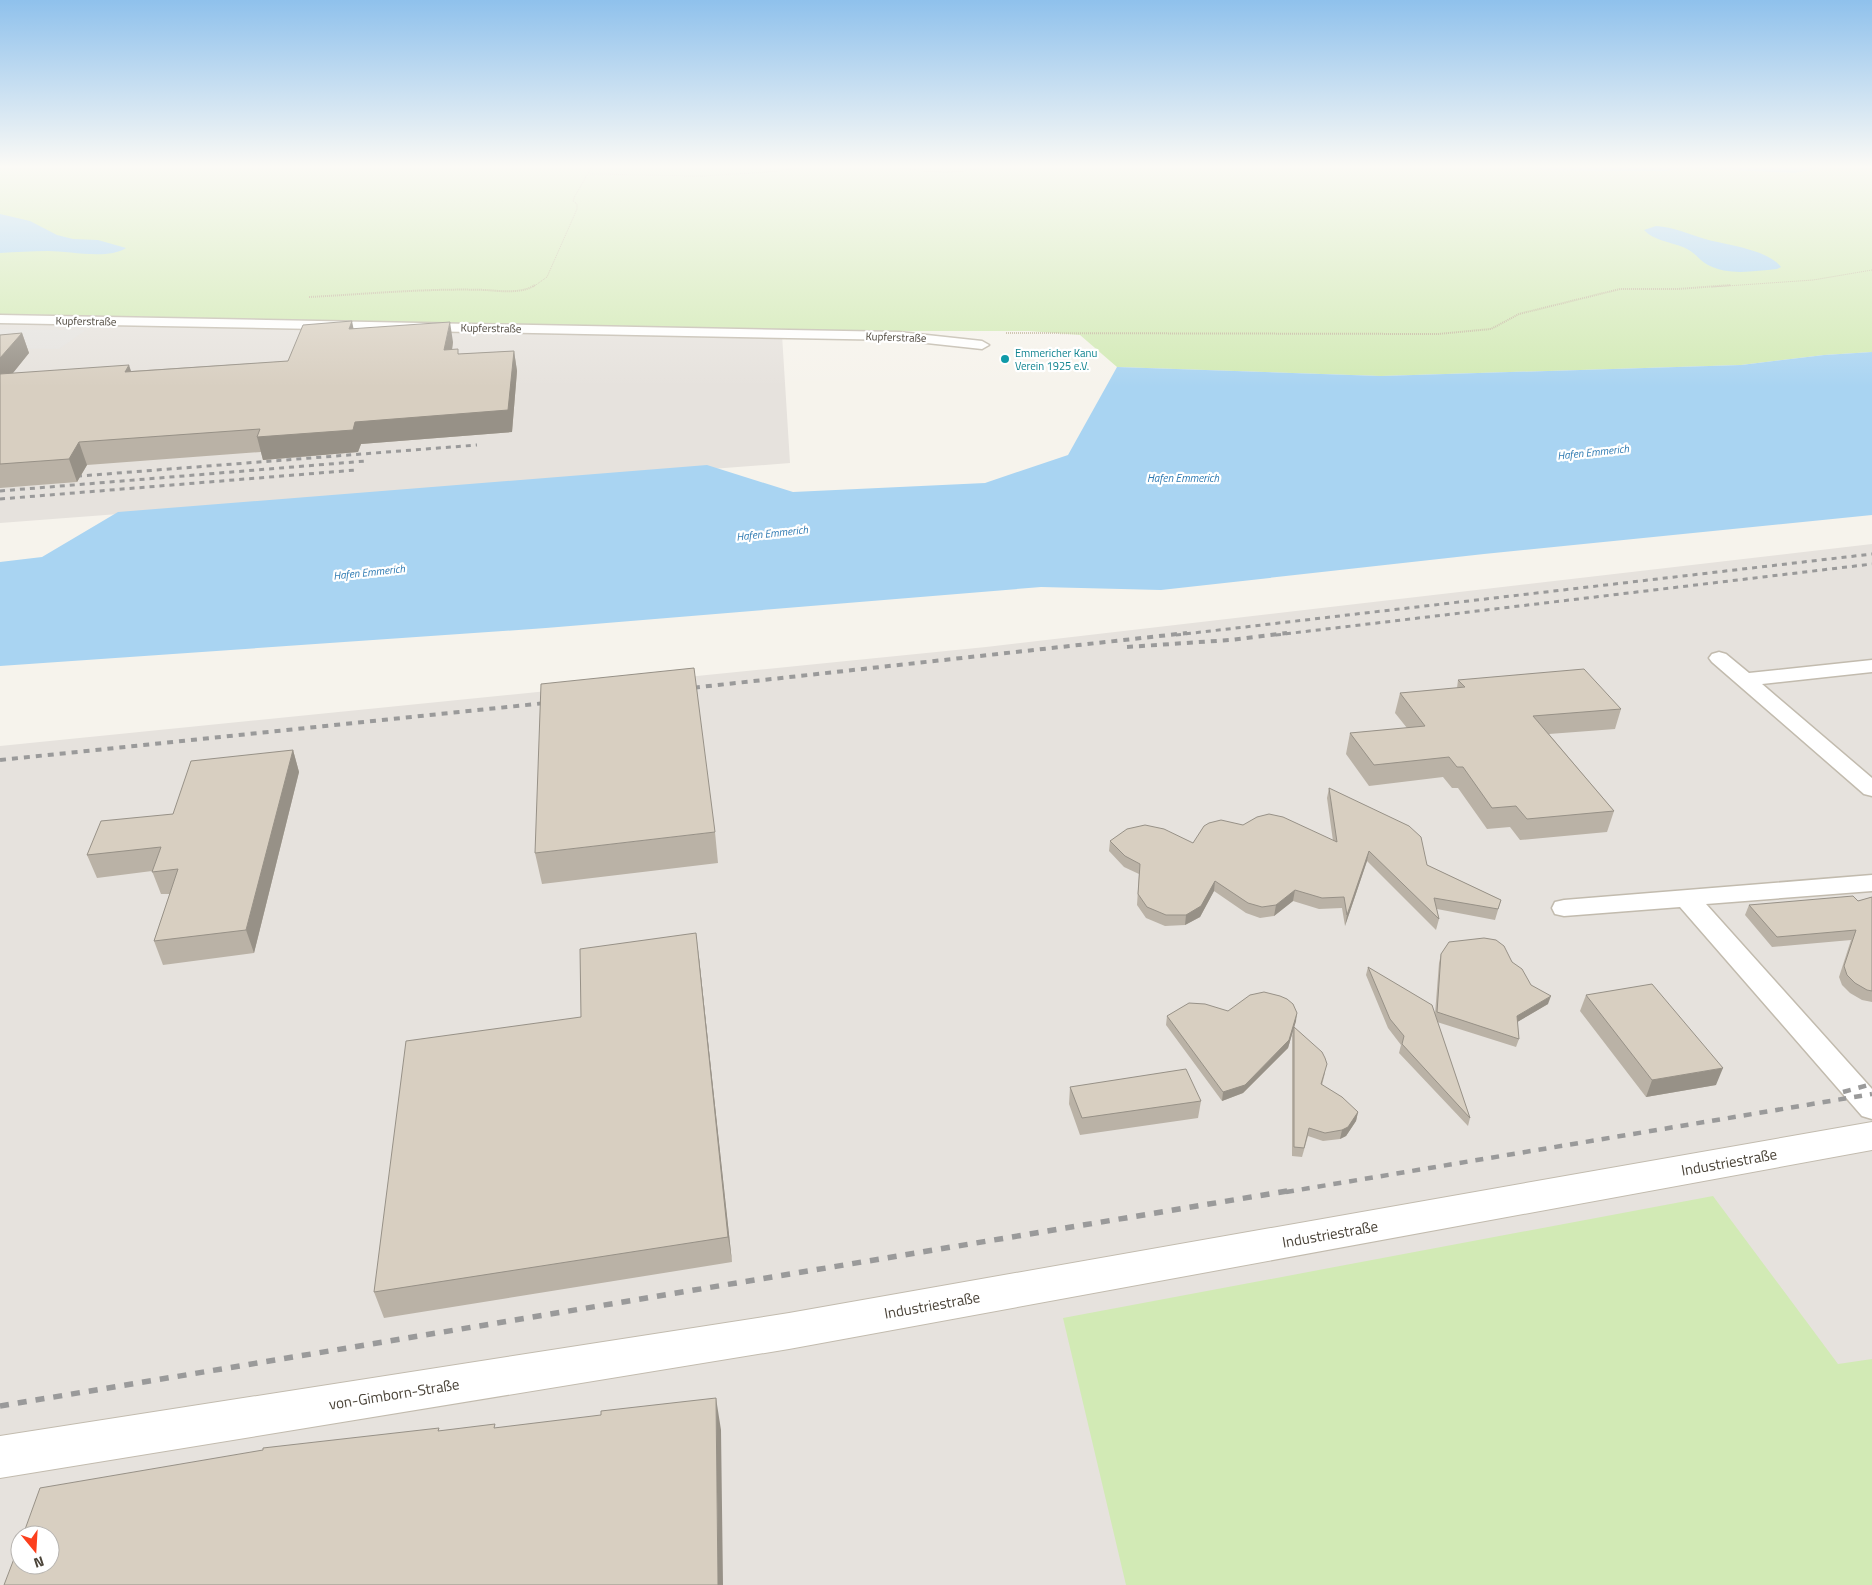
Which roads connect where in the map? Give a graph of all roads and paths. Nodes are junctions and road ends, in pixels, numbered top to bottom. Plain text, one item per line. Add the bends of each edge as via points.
1 (564, 239) edge
2 (1872, 270) edge
3 (306, 297) dead end
4 (0, 319) edge
5 (1005, 333) dead end
6 (982, 345) dead end
7 (1719, 658) dead end
8 (1872, 666) edge
9 (1744, 680) junction
10 (1872, 789) edge
11 (1872, 883) edge
12 (1686, 898) junction
13 (1564, 908) dead end
14 (1872, 1108) edge
15 (1872, 1136) edge
16 (789, 1331) joint
17 (0, 1457) edge

1 - 3 path via 547,277 531,288 511,292 458,289
2 - 5 path via 1813,280 1678,289 1620,289 1519,314 1491,329 1438,334
4 - 6 lane, Kupferstraße via 899,336
7 - 9 lane
8 - 9 lane
9 - 10 lane
11 - 12 lane
12 - 13 lane
12 - 14 lane
15 - 16 street, Industriestraße
16 - 17 street, von-Gimborn-Straße

